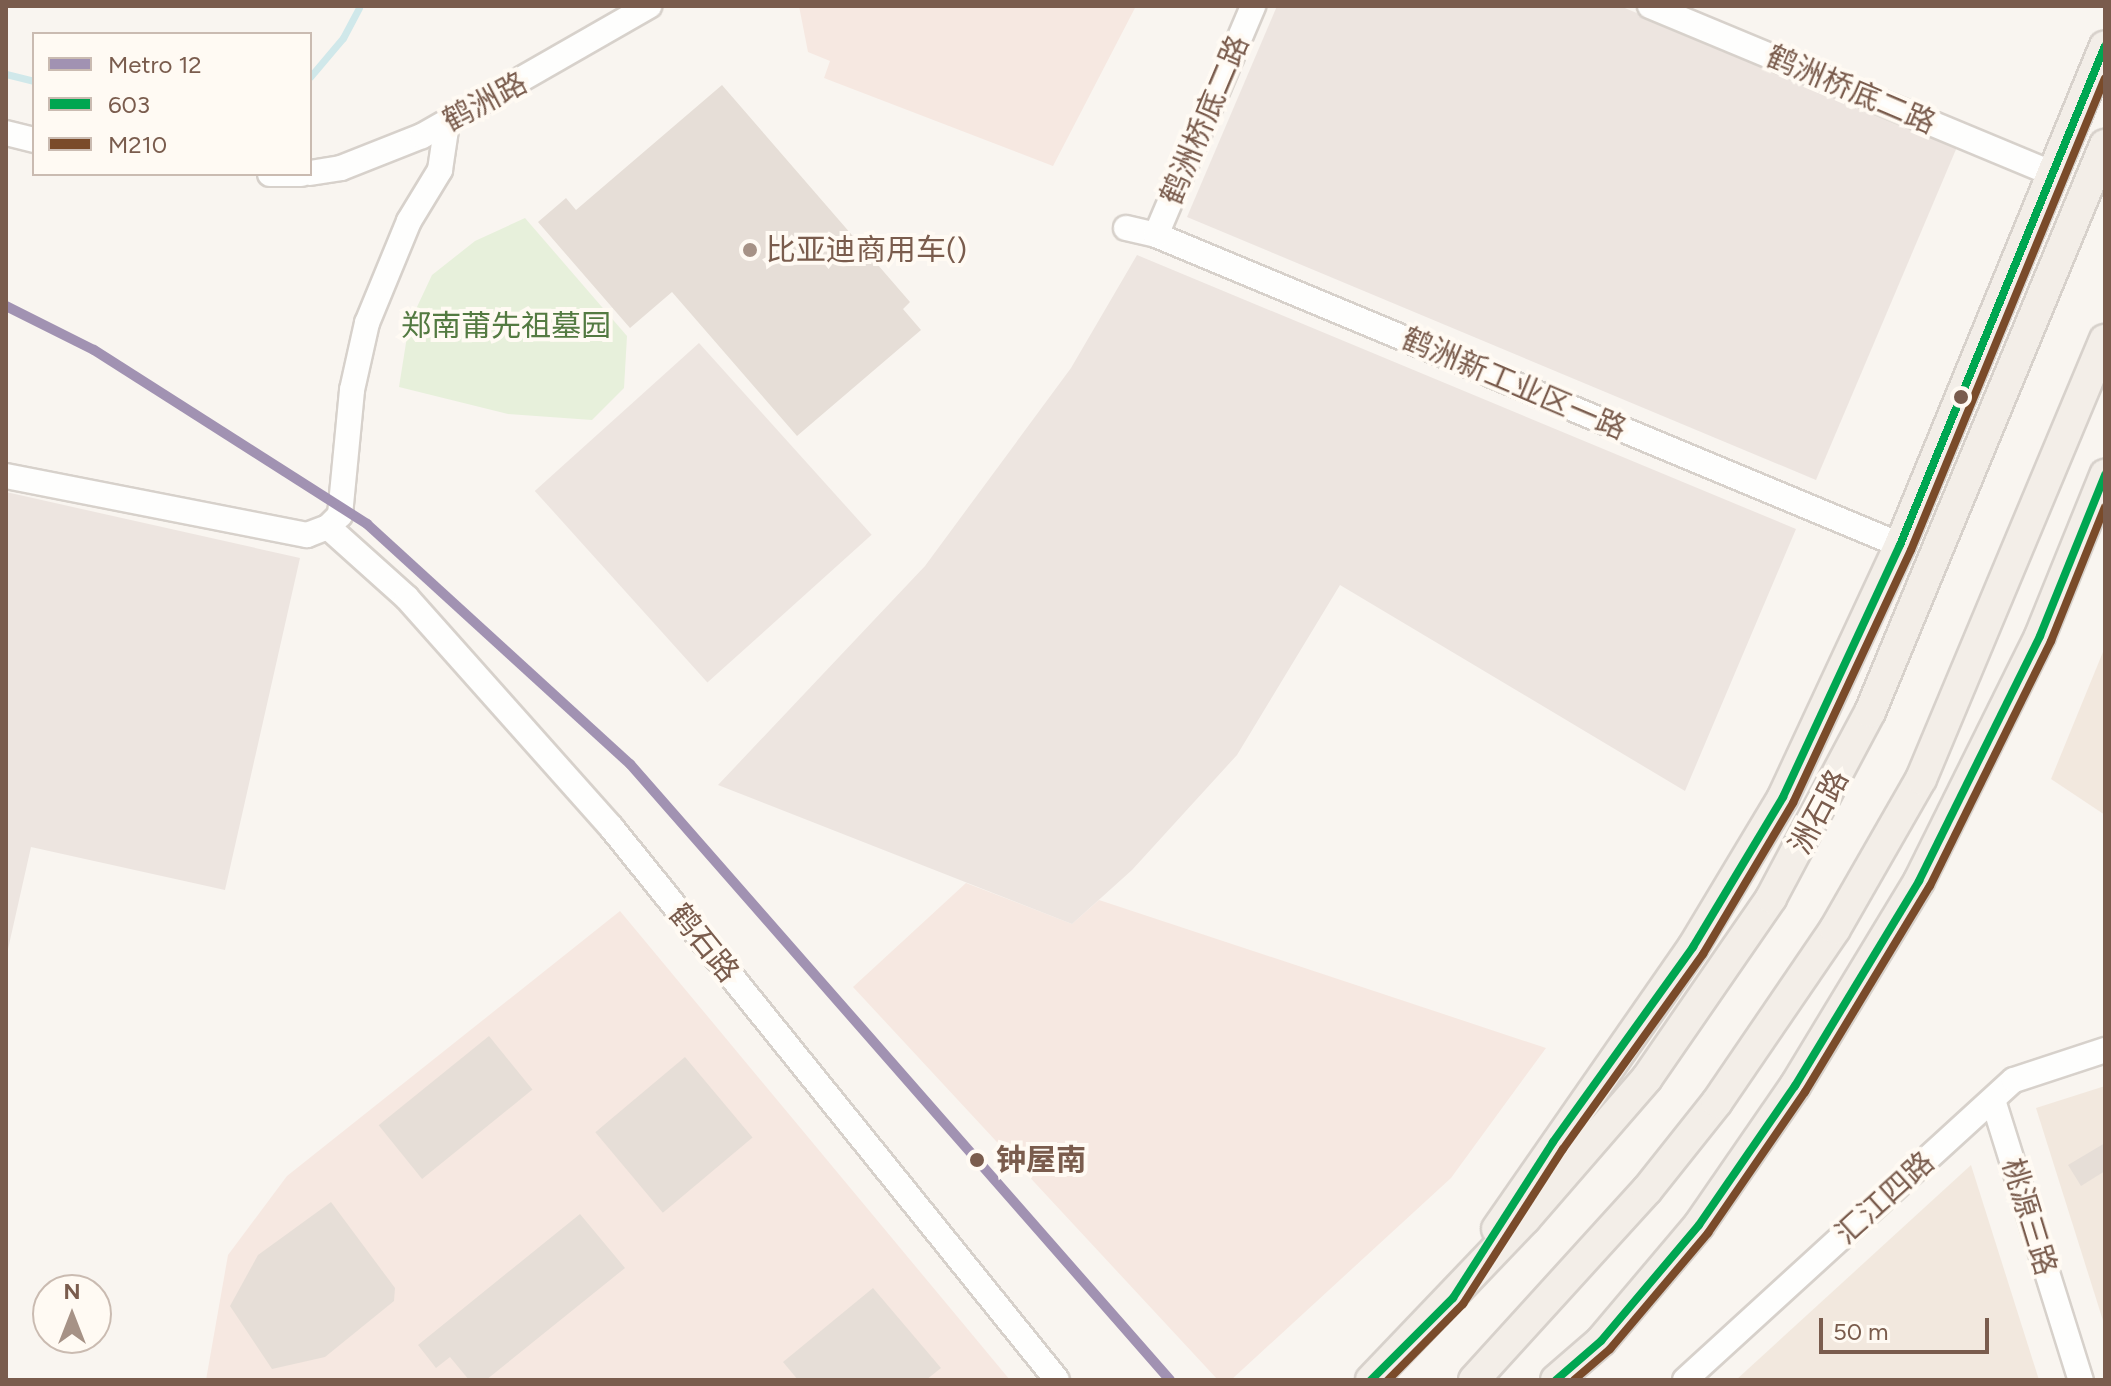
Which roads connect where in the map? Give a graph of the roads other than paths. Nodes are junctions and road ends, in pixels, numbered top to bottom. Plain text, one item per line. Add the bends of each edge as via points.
1 (649, 6) edge
2 (1253, 6) edge
3 (1650, 6) edge
4 (2105, 46) edge
5 (447, 123) junction
6 (6, 133) edge
7 (32, 140) edge
8 (2105, 145) edge
9 (312, 173) edge
10 (2053, 174) junction
11 (1126, 228) dead end
12 (1156, 235) junction
13 (2105, 340) edge
14 (1954, 416) junction
15 (2105, 475) edge
16 (6, 476) edge
17 (328, 527) junction
18 (1900, 545) junction
19 (1933, 567) junction
20 (2105, 1050) edge
21 (1993, 1100) junction
22 (1453, 1298) junction
23 (1057, 1380) edge
24 (1371, 1380) edge
25 (1474, 1380) edge
26 (1556, 1380) edge
27 (1685, 1380) edge
28 (2081, 1380) edge

1 - 5 street, 鹤洲路
2 - 12 street, 鹤洲桥底二路
3 - 10 street, 鹤洲桥底二路
4 - 10 main road
5 - 9 street, 鹤洲路 via 341,168
5 - 17 street via 440,170 403,234 367,323 352,390 340,515
6 - 7 street
8 - 19 main road, 洲石路
10 - 14 main road
11 - 12 street, 鹤洲新工业区一路
12 - 18 street, 鹤洲新工业区一路
13 - 25 main road via 1921,779 1835,929 1726,1090 1647,1190
14 - 18 main road
14 - 19 main road
15 - 26 main road via 2040,636 1894,922 1795,1086 1699,1225 1601,1341
16 - 17 street via 307,535
17 - 23 street, 鹤石路 via 407,598 611,827
18 - 22 main road via 1783,797 1693,947 1553,1142
19 - 22 main road, 洲石路 via 1823,807 1714,988 1647,1078
20 - 21 street, 汇江四路 via 2014,1080
21 - 27 street, 汇江四路
21 - 28 street, 桃源三路
22 - 24 main road, 洲石路

